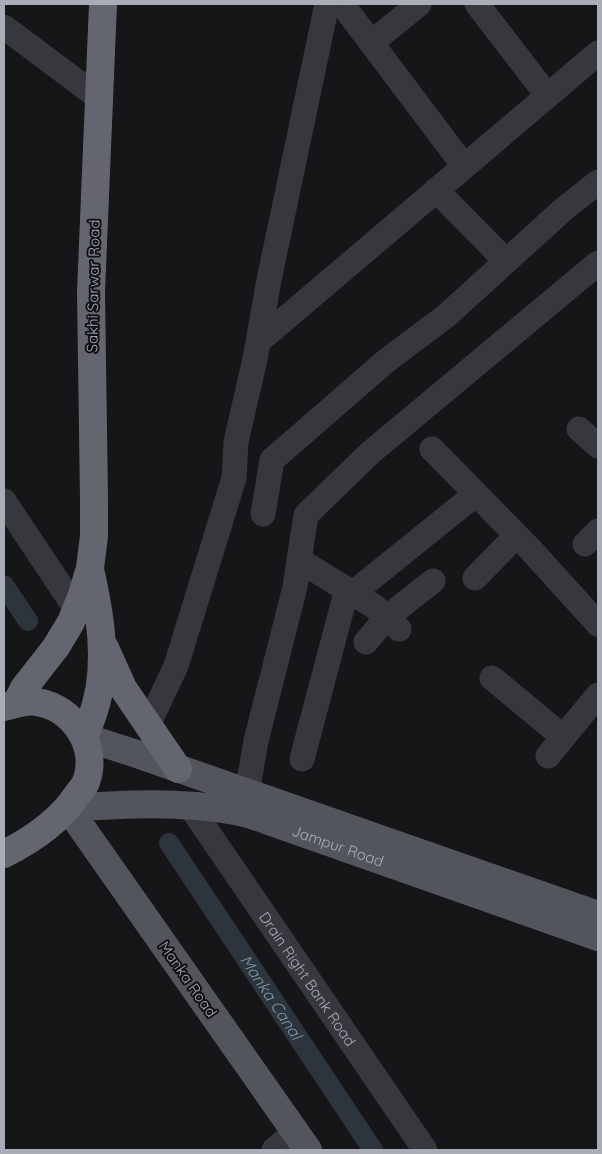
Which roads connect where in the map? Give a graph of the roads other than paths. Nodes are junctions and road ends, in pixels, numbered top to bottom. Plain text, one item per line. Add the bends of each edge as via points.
1 (103, 4) edge
2 (327, 4) edge
3 (342, 4) edge
4 (419, 4) edge
5 (478, 4) edge
6 (4, 28) edge
7 (371, 43) junction
8 (598, 53) edge
9 (547, 95) junction
10 (99, 98) junction
11 (464, 166) junction
12 (598, 182) edge
13 (436, 190) junction
14 (506, 261) junction
15 (598, 263) edge
16 (259, 341) junction
17 (579, 428) dead end
18 (236, 442) junction
19 (598, 446) edge
20 (432, 449) dead end
21 (272, 460) junction
22 (476, 494) junction
23 (4, 501) edge
24 (263, 514) dead end
25 (516, 536) junction
26 (299, 560) junction
27 (90, 568) junction
28 (475, 578) dead end
29 (433, 581) dead end
30 (350, 592) junction
31 (76, 609) junction
32 (392, 623) junction
33 (598, 624) edge
34 (102, 639) junction
35 (366, 642) dead end
36 (492, 678) dead end
37 (598, 695) edge
38 (8, 701) edge
39 (148, 725) junction
40 (84, 737) junction
41 (302, 759) dead end
42 (178, 769) junction
43 (247, 793) junction
44 (190, 806) junction
45 (68, 808) junction
46 (4, 854) edge
47 (598, 915) edge
48 (598, 937) edge
49 (301, 1141) edge
50 (274, 1150) edge
51 (425, 1150) edge

1 - 10 highway, Sakhi Sarwar Road
2 - 16 street
3 - 7 street
4 - 7 street
5 - 9 street
6 - 10 street
7 - 11 street
8 - 9 street
9 - 11 street
10 - 27 highway, Sakhi Sarwar Road via 91,292 94,536
11 - 13 street
12 - 14 street
13 - 14 street
13 - 16 street
14 - 21 street via 446,316 386,361
15 - 26 street via 370,453 306,515
16 - 18 street
17 - 19 street
18 - 21 street
18 - 39 street via 234,478 200,593 176,666
20 - 22 street
21 - 24 street
22 - 25 street
22 - 30 street
23 - 31 street
25 - 28 street
25 - 33 street
26 - 30 street
26 - 43 street via 256,741
27 - 31 highway, Sakhi Sarwar Road
27 - 34 highway, Sakhi Sarwar Road
29 - 32 street
30 - 32 street
30 - 41 street
31 - 38 highway, Sakhi Sarwar Road via 56,647 24,688
32 - 35 street
34 - 39 highway via 122,688
34 - 40 highway, Sakhi Sarwar Road via 96,704
36 - 37 street via 555,746
38 - 40 highway via 37,702 54,707 70,718
39 - 42 highway
40 - 42 main road, Jampur Road
40 - 45 highway via 89,762 85,783
42 - 43 main road, Jampur Road
43 - 47 main road, Jampur Road
44 - 45 main road, Jampur Road via 130,804
44 - 48 main road, Jampur Road via 236,811 269,820
44 - 51 street, Drain Right Bank Road
45 - 46 highway via 44,830
45 - 49 main road, Manka Road
49 - 50 street

